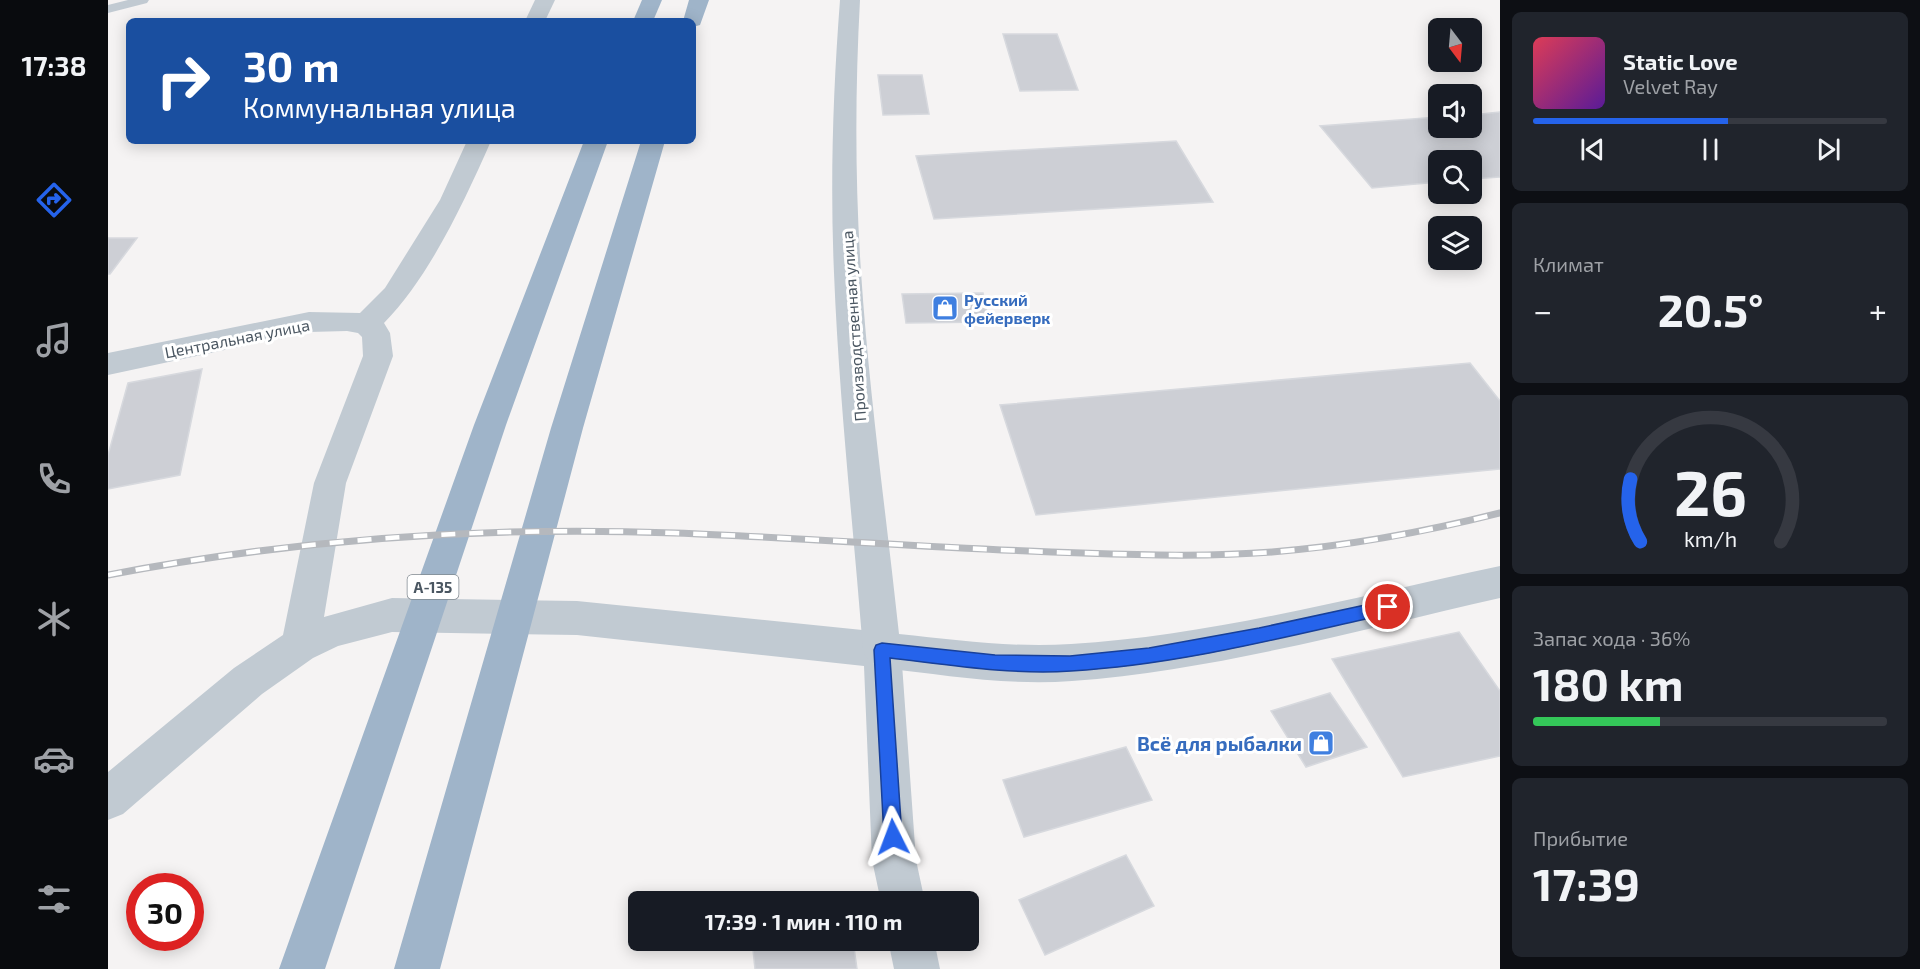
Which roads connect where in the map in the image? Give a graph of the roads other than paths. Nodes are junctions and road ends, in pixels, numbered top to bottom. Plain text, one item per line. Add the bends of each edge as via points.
1 (143, 0) edge
2 (545, 0) edge
3 (652, 0) edge
4 (699, 0) edge
5 (850, 0) edge
6 (108, 9) edge
7 (536, 18) edge
8 (644, 18) edge
9 (694, 18) edge
10 (478, 144) edge
11 (595, 144) edge
12 (652, 144) edge
13 (366, 324) junction
14 (108, 364) edge
15 (1500, 582) edge
16 (300, 645) junction
17 (882, 650) junction
18 (108, 799) edge
19 (901, 891) edge
20 (913, 951) edge
21 (302, 969) edge
22 (417, 969) edge
23 (917, 969) edge

1 - 6 lane
2 - 7 street
3 - 8 highway
4 - 9 highway
5 - 17 street, Производственная улица via 845,66 844,219
10 - 13 street via 452,200 395,295
11 - 21 highway, А-135 via 490,425
12 - 22 highway via 567,428
13 - 14 street, Центральная улица via 309,322
13 - 16 street via 376,333 378,356 330,483
15 - 17 street via 1149,656 1070,663 995,662
16 - 17 street via 333,630 392,615 577,618
16 - 18 street via 248,681
17 - 19 street, Производственная улица via 894,860
20 - 23 street

